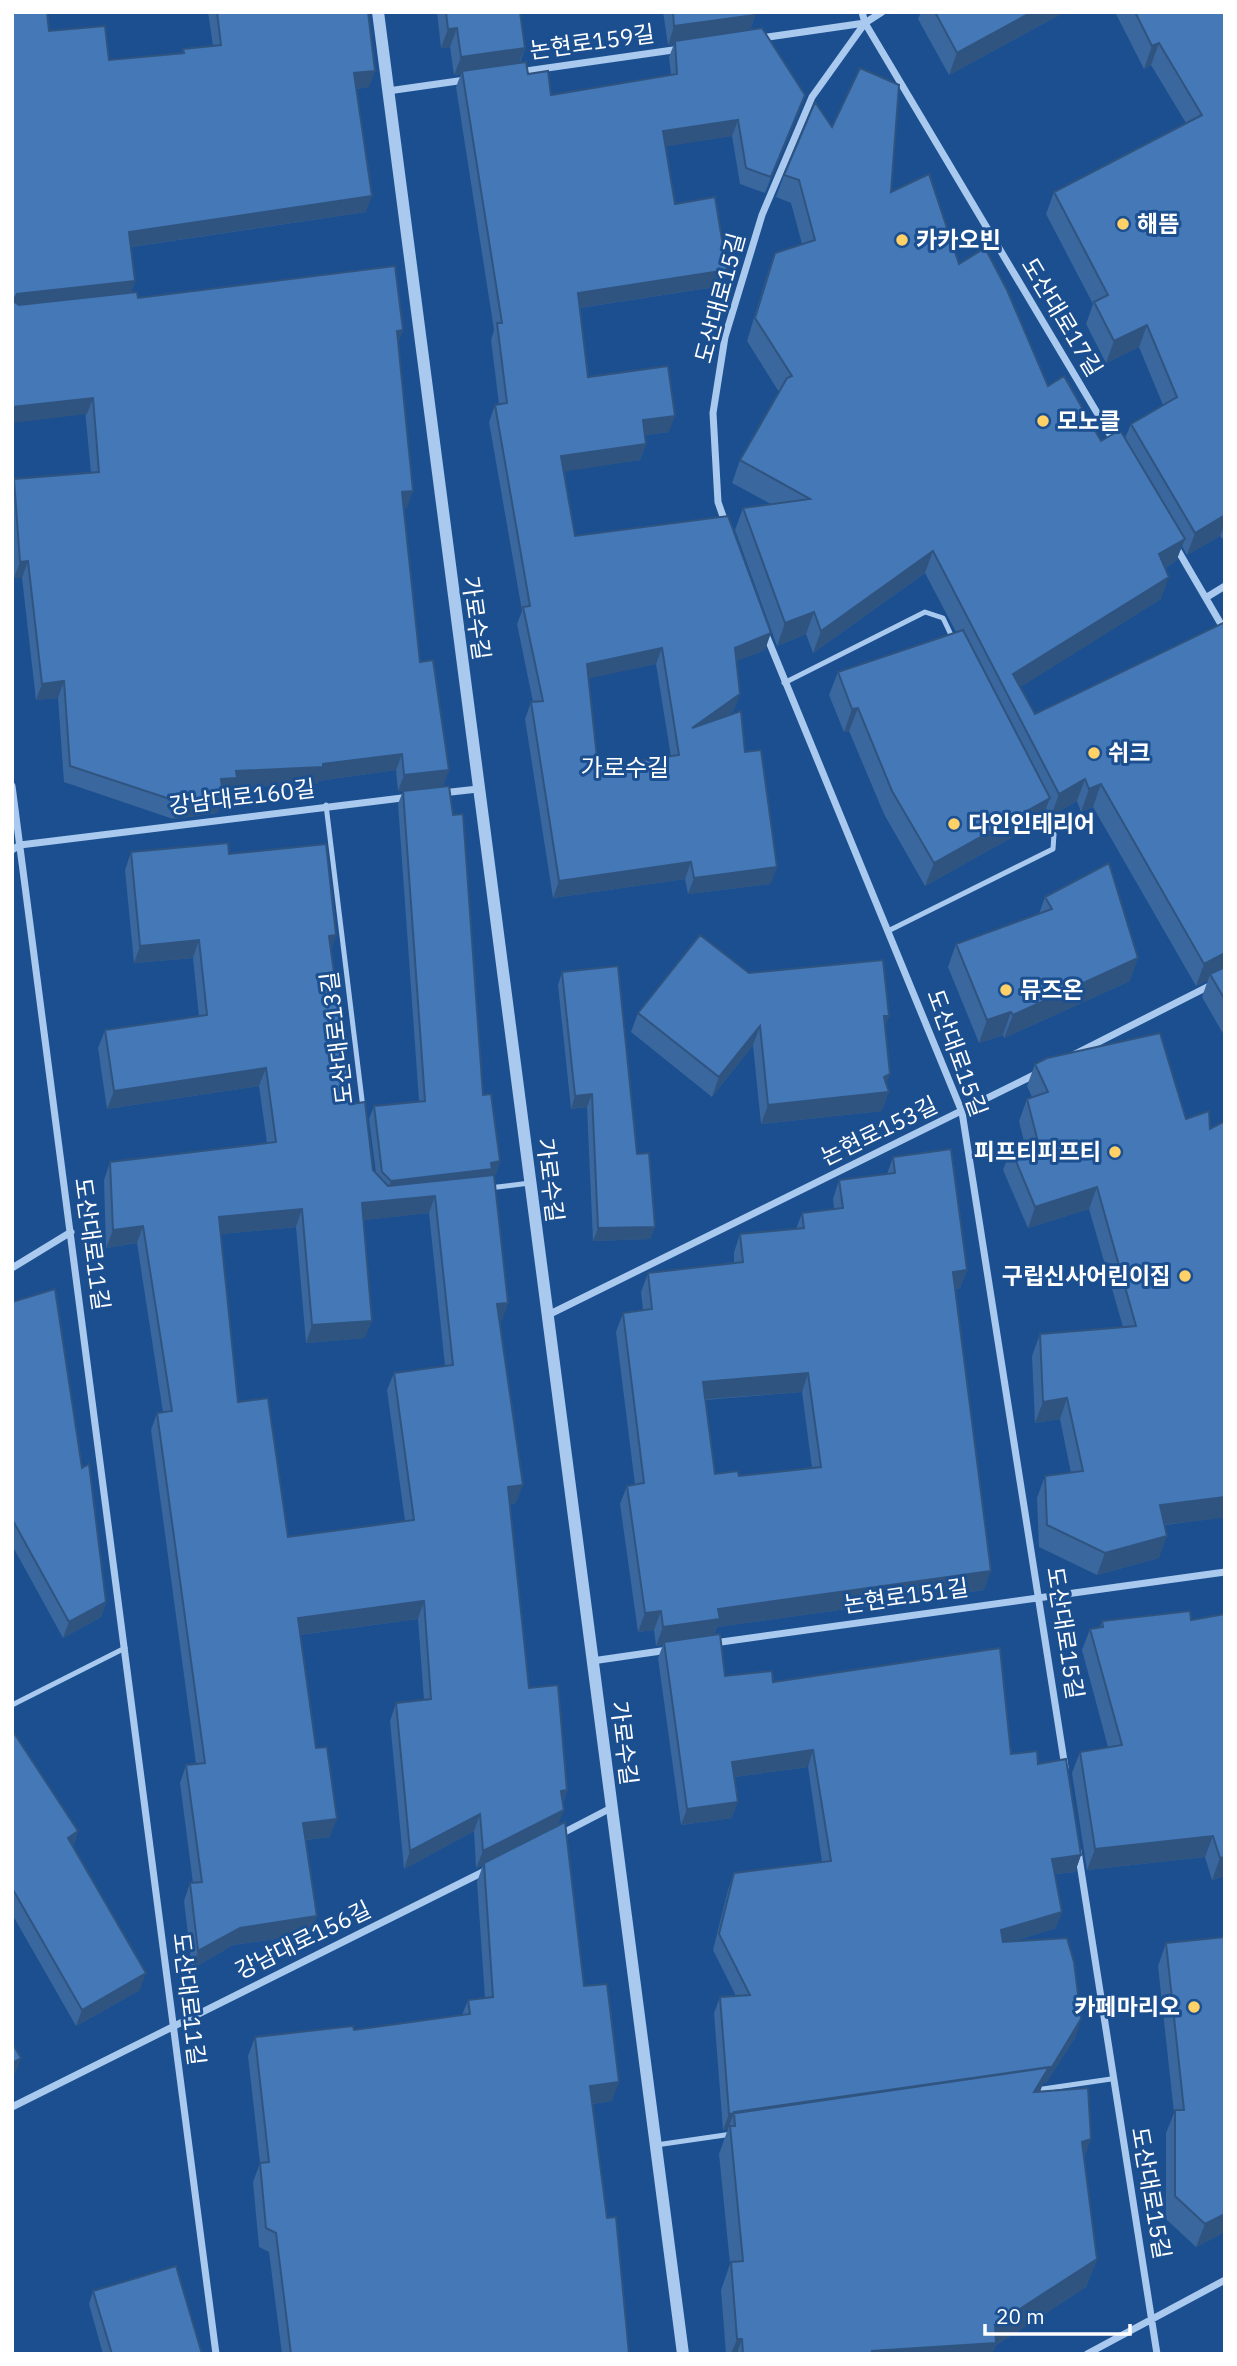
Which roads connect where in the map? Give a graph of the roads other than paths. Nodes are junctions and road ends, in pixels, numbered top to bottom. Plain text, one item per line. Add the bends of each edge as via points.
1 (378, 12) edge
2 (862, 12) edge
3 (882, 12) edge
4 (865, 23) junction
5 (756, 38) edge
6 (688, 48) edge
7 (511, 74) edge
8 (470, 79) edge
9 (388, 91) junction
10 (1121, 454) edge
11 (727, 528) edge
12 (1171, 538) edge
13 (1225, 586) edge
14 (1207, 597) junction
15 (760, 618) edge
16 (1225, 631) edge
17 (955, 642) edge
18 (784, 682) junction
19 (12, 786) edge
20 (478, 789) junction
21 (437, 794) edge
22 (423, 795) edge
23 (1036, 798) edge
24 (326, 805) junction
25 (16, 848) edge
26 (890, 930) junction
27 (1225, 978) edge
28 (1070, 1057) edge
29 (1046, 1069) edge
30 (962, 1112) junction
31 (364, 1118) edge
32 (530, 1183) junction
33 (477, 1189) edge
34 (71, 1232) junction
35 (12, 1268) edge
36 (547, 1315) junction
37 (1225, 1572) edge
38 (1040, 1597) junction
39 (701, 1645) edge
40 (126, 1648) junction
41 (674, 1649) edge
42 (592, 1661) junction
43 (12, 1705) edge
44 (1067, 1776) edge
45 (611, 1808) junction
46 (550, 1839) edge
47 (1077, 1845) edge
48 (502, 1863) edge
49 (172, 2026) junction
50 (1111, 2079) junction
51 (1028, 2091) edge
52 (12, 2107) edge
53 (738, 2133) edge
54 (656, 2145) junction
55 (1225, 2280) edge
56 (1153, 2318) junction
57 (216, 2354) edge
58 (683, 2354) edge
59 (1087, 2354) edge
60 (1157, 2354) edge

1 - 9 street, 가로수길
2 - 4 street, 도산대로17길
3 - 4 street
4 - 5 street
4 - 10 street, 도산대로17길
4 - 11 street, 도산대로15길 via 812,97 762,215 725,337 713,413 718,502
6 - 7 street, 논현로159길
8 - 9 street
9 - 20 street, 가로수길
12 - 14 street
13 - 14 street
14 - 16 street
15 - 18 street, 도산대로15길
17 - 18 lane via 943,618 925,612
18 - 26 street, 도산대로15길
19 - 25 street, 도산대로11길
20 - 21 street
20 - 32 street, 가로수길
22 - 24 street, 강남대로160길
23 - 26 lane via 1054,834 1053,849
24 - 25 street, 강남대로160길
24 - 31 lane, 도산대로13길
25 - 34 street, 도산대로11길
26 - 30 street, 도산대로15길
27 - 28 street
29 - 30 street, 논현로153길
30 - 36 street, 논현로153길
30 - 38 street, 도산대로15길
32 - 33 lane
32 - 36 street, 가로수길
34 - 35 street
34 - 40 street, 도산대로11길
36 - 42 street, 가로수길
37 - 38 street, 논현로151길
38 - 39 street, 논현로151길
38 - 44 street, 도산대로15길
40 - 43 lane
40 - 49 street, 도산대로11길
41 - 42 street
42 - 45 street, 가로수길
45 - 46 street
45 - 54 street, 가로수길
47 - 50 street, 도산대로15길
48 - 49 street, 강남대로156길
49 - 52 street, 강남대로156길
49 - 57 street, 도산대로11길
50 - 51 lane
50 - 56 street, 도산대로15길
53 - 54 lane
54 - 58 street, 가로수길
55 - 56 street
56 - 59 street
56 - 60 street, 도산대로15길

